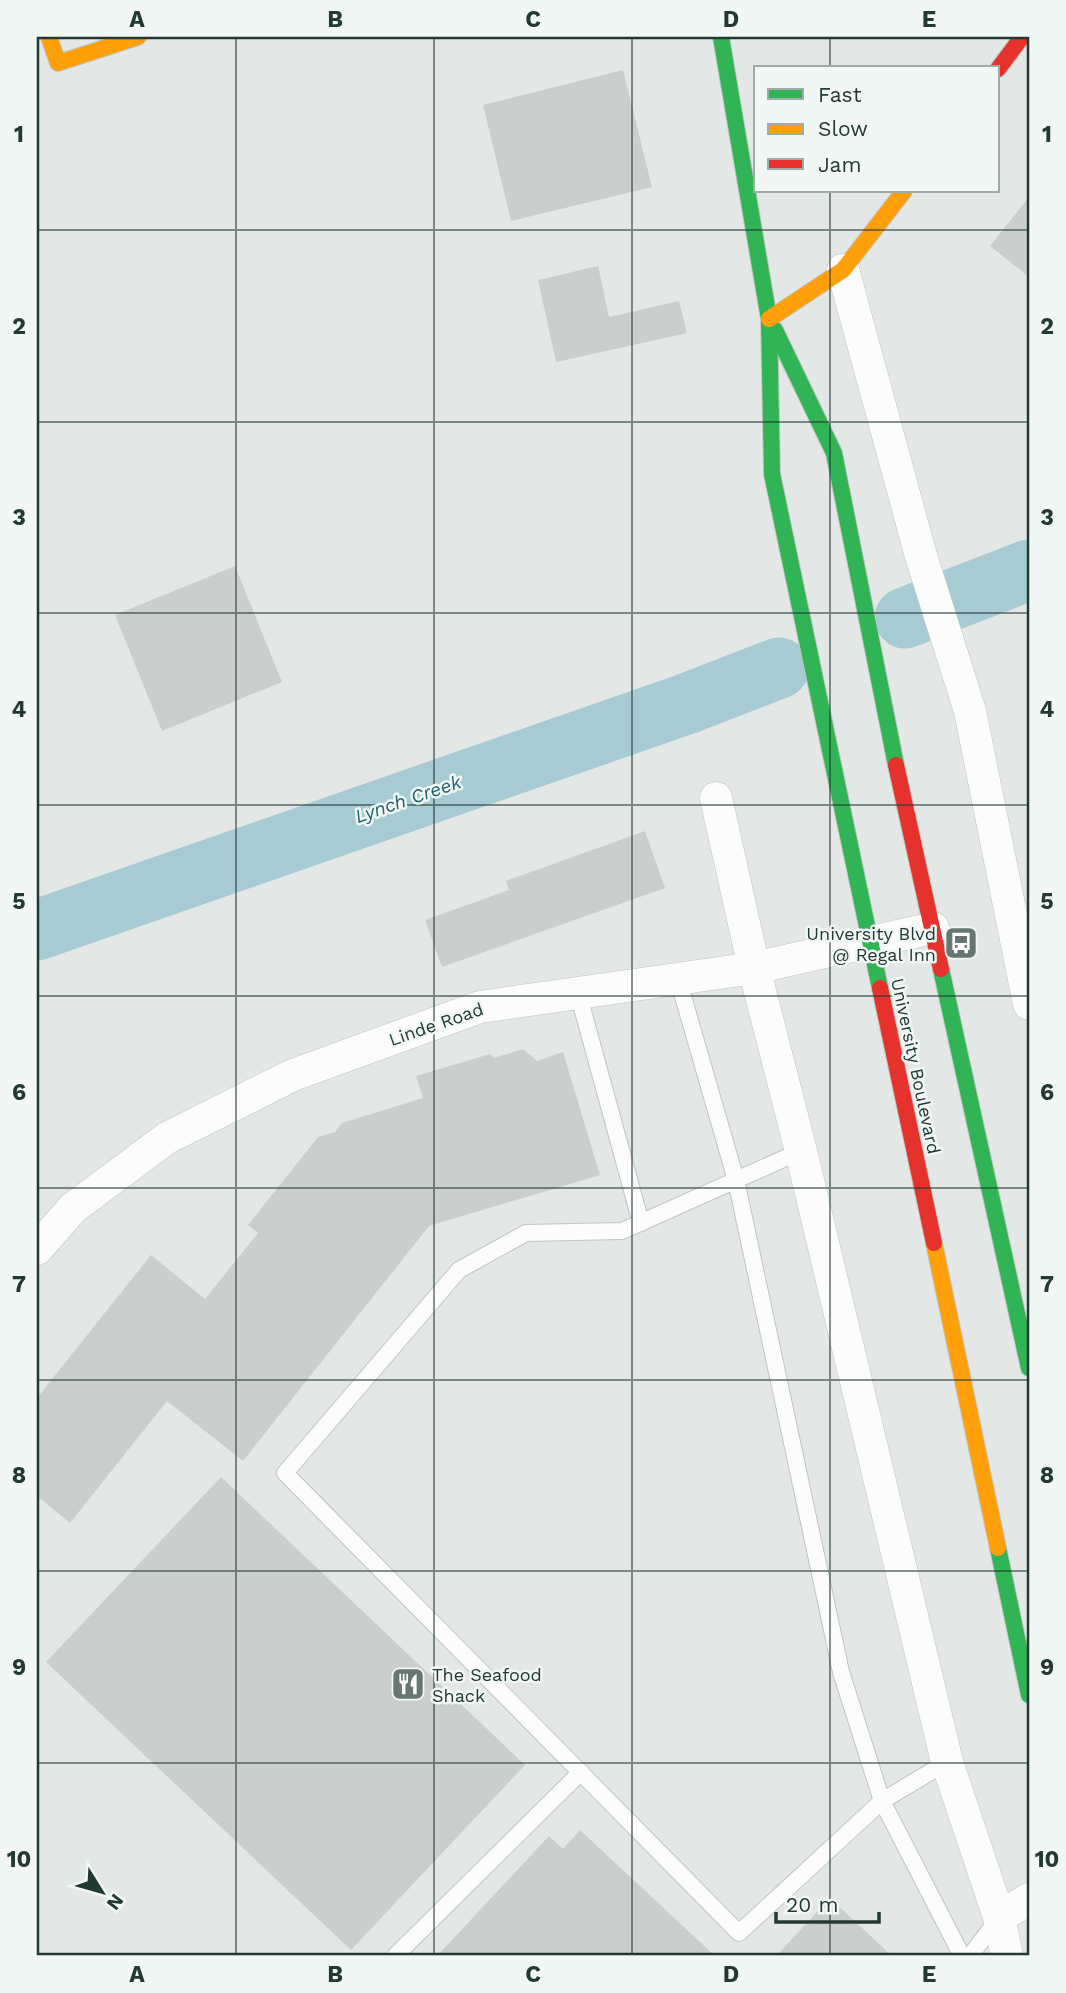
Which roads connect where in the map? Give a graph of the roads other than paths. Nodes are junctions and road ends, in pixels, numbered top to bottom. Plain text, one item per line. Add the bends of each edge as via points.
1 (138, 37) edge
2 (721, 37) edge
3 (1022, 37) edge
4 (48, 57) edge
5 (1000, 66) edge
6 (903, 192) edge
7 (843, 270) junction
8 (769, 319) junction
9 (716, 798) dead end
10 (933, 928) junction
11 (870, 942) junction
12 (754, 968) junction
13 (678, 979) junction
14 (578, 993) junction
15 (1029, 1004) edge
16 (801, 1152) junction
17 (736, 1180) junction
18 (641, 1223) junction
19 (37, 1250) edge
20 (1029, 1368) edge
21 (1029, 1695) edge
22 (947, 1762) junction
23 (582, 1772) junction
24 (882, 1801) junction
25 (1029, 1899) edge
26 (999, 1917) junction
27 (394, 1956) edge
28 (962, 1956) edge
29 (970, 1956) edge
30 (1007, 1956) edge

1 - 4 main road
2 - 8 main road, University Boulevard
3 - 5 main road
6 - 7 main road
7 - 8 main road
7 - 15 street via 921,556 970,711
8 - 10 main road, University Boulevard via 834,453
8 - 11 main road, University Boulevard via 772,474
9 - 12 street
10 - 11 street, Linde Road
10 - 20 main road, University Boulevard
11 - 12 street, Linde Road
11 - 21 main road, University Boulevard
12 - 13 street, Linde Road
12 - 16 street
13 - 14 street, Linde Road
13 - 17 lane
14 - 18 lane
14 - 19 street, Linde Road via 480,1007 293,1075 167,1138 73,1208
16 - 17 lane
16 - 22 street
17 - 18 lane
17 - 24 lane via 841,1672
18 - 23 lane via 622,1231 526,1233 459,1270 285,1472
22 - 24 lane
22 - 26 street
23 - 24 lane via 739,1933
23 - 27 lane
24 - 28 lane
25 - 26 street
26 - 29 lane
26 - 30 street

